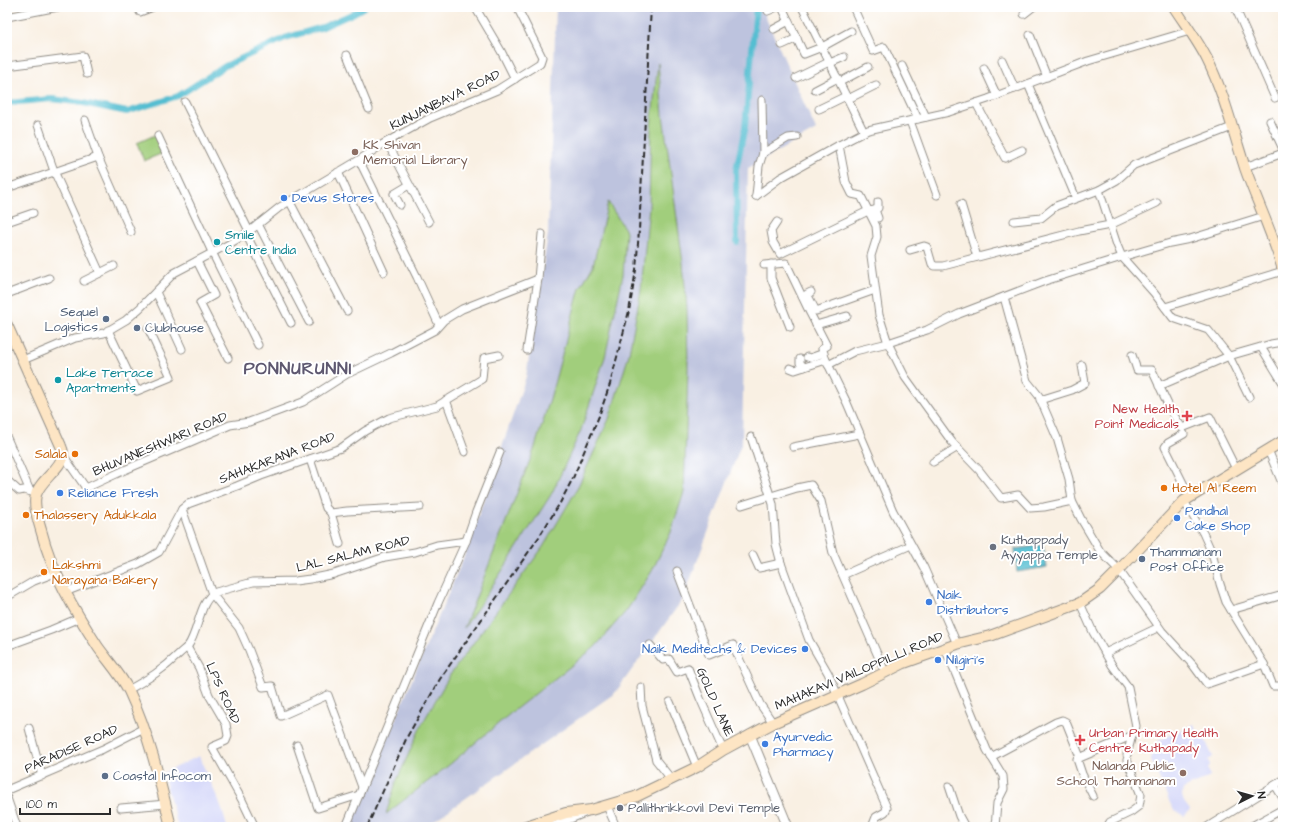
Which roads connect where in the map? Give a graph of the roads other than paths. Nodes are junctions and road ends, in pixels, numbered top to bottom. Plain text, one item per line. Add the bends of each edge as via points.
1 (58, 7) edge
2 (138, 7) edge
3 (153, 7) edge
4 (475, 7) edge
5 (518, 7) edge
6 (777, 7) edge
7 (782, 7) edge
8 (802, 7) edge
9 (852, 7) edge
10 (1033, 7) edge
11 (1174, 7) edge
12 (1235, 7) edge
13 (768, 11) dead end
14 (1024, 14) dead end
15 (7, 17) edge
16 (789, 22) junction
17 (774, 29) dead end
18 (851, 30) dead end
19 (1190, 31) junction
20 (1030, 35) dead end
21 (797, 38) junction
22 (782, 45) dead end
23 (822, 47) junction
24 (347, 55) dead end
25 (844, 57) dead end
26 (1002, 60) dead end
27 (830, 63) junction
28 (7, 66) edge
29 (902, 66) dead end
30 (868, 67) dead end
31 (984, 68) dead end
32 (87, 74) dead end
33 (1047, 77) junction
34 (796, 78) dead end
35 (515, 79) junction
36 (839, 80) junction
37 (1028, 84) junction
38 (876, 85) dead end
39 (1016, 89) junction
40 (815, 90) dead end
41 (997, 96) junction
42 (847, 97) junction
43 (1275, 98) dead end
44 (762, 100) dead end
45 (185, 102) dead end
46 (976, 103) junction
47 (368, 109) dead end
48 (819, 109) dead end
49 (926, 117) junction
50 (918, 119) junction
51 (84, 120) dead end
52 (910, 120) junction
53 (1270, 121) dead end
54 (38, 125) dead end
55 (1232, 127) junction
56 (864, 132) junction
57 (158, 136) dead end
58 (797, 137) dead end
59 (387, 142) junction
60 (839, 145) junction
61 (1283, 149) edge
62 (1022, 150) dead end
63 (763, 153) junction
64 (1283, 153) edge
65 (98, 157) junction
66 (359, 160) junction
67 (1245, 167) junction
68 (54, 171) junction
69 (338, 172) junction
70 (409, 186) junction
71 (7, 188) edge
72 (1099, 190) junction
73 (937, 195) dead end
74 (1076, 198) junction
75 (290, 202) junction
76 (878, 202) dead end
77 (1157, 203) dead end
78 (961, 204) dead end
79 (400, 205) dead end
80 (871, 210) junction
81 (33, 213) dead end
82 (1264, 216) junction
83 (878, 218) dead end
84 (1014, 221) dead end
85 (7, 222) edge
86 (430, 222) dead end
87 (777, 222) dead end
88 (258, 224) junction
89 (1110, 225) junction
90 (130, 232) dead end
91 (247, 232) junction
92 (542, 234) dead end
93 (1280, 246) edge
94 (910, 250) dead end
95 (212, 252) junction
96 (780, 254) junction
97 (977, 257) junction
98 (1122, 257) junction
99 (197, 261) junction
100 (779, 264) junction
101 (114, 266) dead end
102 (1283, 271) edge
103 (384, 272) dead end
104 (100, 273) junction
105 (49, 278) dead end
106 (538, 279) junction
107 (84, 281) dead end
108 (875, 290) junction
109 (156, 292) junction
110 (811, 292) dead end
111 (7, 294) edge
112 (1004, 297) junction
113 (1164, 307) junction
114 (347, 311) dead end
115 (813, 312) junction
116 (847, 316) dead end
117 (309, 322) dead end
118 (291, 323) dead end
119 (439, 325) junction
120 (816, 325) junction
121 (7, 326) edge
122 (790, 327) dead end
123 (148, 328) dead end
124 (108, 330) junction
125 (1283, 342) edge
126 (888, 343) junction
127 (258, 345) dead end
128 (1261, 347) junction
129 (182, 349) dead end
130 (527, 350) dead end
131 (499, 355) dead end
132 (1132, 355) dead end
133 (1229, 356) junction
134 (228, 358) dead end
135 (826, 359) junction
136 (23, 360) junction
137 (1082, 365) dead end
138 (804, 367) junction
139 (790, 368) dead end
140 (1283, 383) edge
141 (1159, 386) junction
142 (1249, 397) dead end
143 (446, 400) junction
144 (1040, 400) junction
145 (859, 434) junction
146 (1184, 434) dead end
147 (751, 437) dead end
148 (7, 438) edge
149 (1283, 441) edge
150 (793, 447) dead end
151 (958, 448) junction
152 (1268, 450) junction
153 (465, 452) dead end
154 (500, 452) dead end
155 (63, 455) junction
156 (310, 459) junction
157 (933, 462) dead end
158 (1236, 469) junction
159 (7, 481) edge
160 (1283, 485) edge
161 (33, 492) junction
162 (771, 496) junction
163 (1187, 499) junction
164 (1072, 500) junction
165 (742, 505) dead end
166 (420, 506) dead end
167 (182, 509) junction
168 (331, 514) junction
169 (466, 541) junction
170 (340, 544) dead end
171 (911, 545) junction
172 (753, 555) dead end
173 (781, 563) junction
174 (1119, 570) junction
175 (677, 571) dead end
176 (55, 573) junction
177 (843, 575) junction
178 (65, 592) junction
179 (212, 594) junction
180 (1283, 595) edge
181 (7, 597) edge
182 (1080, 603) junction
183 (1231, 610) junction
184 (79, 618) junction
185 (1155, 629) dead end
186 (957, 644) junction
187 (650, 645) dead end
188 (7, 646) edge
189 (187, 646) junction
190 (945, 648) junction
191 (1105, 654) junction
192 (1264, 664) junction
193 (885, 672) junction
194 (1283, 686) edge
195 (640, 687) dead end
196 (128, 690) junction
197 (837, 695) junction
198 (670, 702) dead end
199 (772, 722) junction
200 (29, 728) dead end
201 (144, 728) junction
202 (1132, 735) junction
203 (750, 736) junction
204 (297, 745) dead end
205 (723, 750) junction
206 (991, 757) junction
207 (1080, 757) junction
208 (697, 767) junction
209 (42, 776) junction
210 (672, 780) junction
211 (1283, 780) edge
212 (1275, 785) junction
213 (949, 786) dead end
214 (362, 787) junction
215 (7, 790) edge
216 (359, 795) junction
217 (1093, 796) dead end
218 (7, 798) edge
219 (1283, 798) edge
220 (166, 804) junction
221 (607, 806) junction
222 (121, 808) dead end
223 (1283, 809) edge
224 (591, 810) junction
225 (16, 827) edge
226 (171, 827) edge
227 (255, 827) edge
228 (346, 827) edge
229 (522, 827) edge
230 (551, 827) edge
231 (616, 827) edge
232 (788, 827) edge
233 (872, 827) edge
234 (965, 827) edge
235 (994, 827) edge
236 (1107, 827) edge
237 (1207, 827) edge
238 (1250, 827) edge

1 - 15 street
2 - 3 street via 140,12
4 - 35 street via 502,51
5 - 35 street, KUNJANBAVA ROAD via 542,60
6 - 13 street
7 - 16 street
8 - 23 street
9 - 50 street via 874,51 884,47
10 - 14 street
11 - 19 main road
12 - 43 street
16 - 17 street
16 - 21 street
18 - 23 street
19 - 33 street via 1088,61
19 - 55 main road via 1207,59
20 - 33 street
21 - 22 street
21 - 23 street via 804,54
23 - 27 street
24 - 47 street
25 - 27 street
26 - 39 street
27 - 34 street
27 - 36 street
28 - 32 street via 83,56
29 - 49 street
30 - 36 street
31 - 41 street
33 - 37 street
35 - 59 street, KUNJANBAVA ROAD via 497,90 430,118
36 - 40 street
36 - 42 street
37 - 39 street
37 - 74 street
38 - 42 street
39 - 41 street
41 - 46 street
42 - 48 street
42 - 56 street
44 - 63 street
45 - 91 street
46 - 49 street
46 - 62 street via 1005,158
49 - 50 street
50 - 52 street
51 - 65 street
52 - 56 street
52 - 73 street
53 - 61 street
54 - 68 street
55 - 67 main road
55 - 72 street via 1134,165 1117,180
56 - 60 street
57 - 95 street
58 - 63 street via 788,138
59 - 66 street, KUNJANBAVA ROAD
59 - 70 street
60 - 63 street via 780,178 756,196
60 - 80 street via 846,182 852,194 861,196
64 - 67 street
65 - 68 street
65 - 90 street
66 - 69 street, KUNJANBAVA ROAD
66 - 119 street
67 - 82 main road
68 - 71 street
68 - 104 street
69 - 75 street, KUNJANBAVA ROAD
69 - 103 street
70 - 79 street via 394,194
70 - 86 street
72 - 74 street
72 - 89 street
74 - 84 street via 1056,206 1042,218
75 - 88 street, KUNJANBAVA ROAD
75 - 114 street
76 - 80 street via 878,208
77 - 89 street
78 - 97 street
80 - 83 street
80 - 96 street
80 - 108 street via 877,237 871,256
81 - 85 street
82 - 93 main road
82 - 98 street
87 - 96 street via 771,231 773,242
88 - 91 street, KUNJANBAVA ROAD
88 - 117 street
89 - 97 street
89 - 98 street
91 - 95 street, KUNJANBAVA ROAD
91 - 118 street
92 - 106 street
93 - 102 main road
94 - 97 street via 927,247 935,266
95 - 99 street, KUNJANBAVA ROAD
95 - 127 street
96 - 100 street
98 - 112 street
98 - 113 street
99 - 109 street, KUNJANBAVA ROAD via 174,272
99 - 134 street via 214,295 200,303
100 - 115 street via 786,263
100 - 122 street via 767,265
101 - 104 street
102 - 113 street
104 - 107 street
105 - 111 street
106 - 119 street, BHUVANESHWARI ROAD via 462,309
106 - 130 street
108 - 115 street
108 - 126 street via 879,315
109 - 124 street, KUNJANBAVA ROAD via 126,320
109 - 129 street
110 - 115 street via 807,294
112 - 126 street via 959,314 927,330
112 - 144 street via 1027,381
113 - 133 street via 1173,318 1208,330
115 - 120 street
116 - 120 street
119 - 155 street, BHUVANESHWARI ROAD via 435,330 337,380 303,402 249,422 230,425 86,488
120 - 135 street via 827,346 822,349
121 - 136 main road
123 - 124 street via 171,377 137,392
124 - 136 street, KUNJANBAVA ROAD via 76,338
125 - 128 street
126 - 135 street
126 - 151 street via 905,377
128 - 133 street
128 - 140 street
131 - 143 street, SAHAKARANA ROAD via 484,358 482,379
132 - 141 street via 1137,370 1152,370
133 - 141 street
133 - 142 street
135 - 138 street
135 - 138 street via 803,358 800,363
135 - 145 street
136 - 155 main road
137 - 144 street via 1085,383
138 - 139 street via 795,370
141 - 158 street via 1182,428 1210,416
143 - 153 street
143 - 156 street, SAHAKARANA ROAD via 437,406 389,418 341,448
144 - 164 street via 1057,438 1069,479
145 - 150 street
145 - 171 street
146 - 163 street via 1164,447
147 - 162 street
148 - 161 street
149 - 152 main road, MAHAKAVI VAILOPPILLI ROAD
151 - 157 street
151 - 164 street via 1001,498 1018,495 1030,508
152 - 158 main road, MAHAKAVI VAILOPPILLI ROAD
152 - 160 street
154 - 169 street
155 - 161 main road
156 - 167 street, SAHAKARANA ROAD via 210,495
156 - 168 street via 326,508
158 - 163 main road, MAHAKAVI VAILOPPILLI ROAD
159 - 161 street via 19,491
161 - 176 main road via 48,556
162 - 165 street
162 - 173 street via 776,544
162 - 177 street via 811,486 821,501 834,553
163 - 174 main road, MAHAKAVI VAILOPPILLI ROAD
163 - 183 street via 1212,553 1220,584
164 - 174 street via 1100,551
166 - 168 street
167 - 178 street via 159,552 138,564
167 - 179 street
168 - 170 street
169 - 179 street, LAL SALAM ROAD via 385,557 334,574 295,581 253,582
169 - 214 street
171 - 177 street
171 - 186 street via 924,568
172 - 173 street via 759,568
173 - 197 street via 808,640 828,673
174 - 182 main road, MAHAKAVI VAILOPPILLI ROAD via 1100,589
174 - 192 street via 1162,631 1208,684
175 - 199 street via 709,655 733,645 760,704
176 - 178 main road
176 - 181 street via 34,581
177 - 193 street
178 - 184 main road
179 - 189 street via 206,603 195,635
179 - 214 street via 239,628 263,687 272,686 281,716 328,695
180 - 183 street
182 - 186 main road, MAHAKAVI VAILOPPILLI ROAD via 990,636
182 - 191 street
183 - 192 street
184 - 188 street
184 - 196 main road
185 - 191 street
186 - 190 main road, MAHAKAVI VAILOPPILLI ROAD
187 - 205 street, GOLD LANE via 663,660 669,658 677,672 688,668
189 - 196 street via 162,670
189 - 227 street, LPS ROAD via 209,695 228,727 226,741 212,747
190 - 193 main road, MAHAKAVI VAILOPPILLI ROAD
190 - 206 street
191 - 202 street via 1129,692 1136,726
192 - 194 street via 1273,686
193 - 197 main road, MAHAKAVI VAILOPPILLI ROAD
195 - 210 street via 642,706 656,760
196 - 201 main road
197 - 199 main road, MAHAKAVI VAILOPPILLI ROAD
197 - 233 street via 887,808 886,812 876,817
198 - 208 street
199 - 203 main road, MAHAKAVI VAILOPPILLI ROAD
200 - 209 street
201 - 209 street, PARADISE ROAD
201 - 220 main road
202 - 207 street
202 - 236 street via 1127,758 1141,795 1139,806 1110,822
203 - 205 main road, MAHAKAVI VAILOPPILLI ROAD
203 - 232 street
204 - 216 street via 318,808
205 - 208 main road, MAHAKAVI VAILOPPILLI ROAD
206 - 207 street via 1062,720 1066,722
206 - 235 street via 1003,776 1004,789 997,803
207 - 217 street via 1077,761
208 - 210 main road, MAHAKAVI VAILOPPILLI ROAD
209 - 215 street, PARADISE ROAD
210 - 221 main road, MAHAKAVI VAILOPPILLI ROAD via 635,797
211 - 212 street
212 - 219 street
212 - 237 street
213 - 234 street
214 - 216 street
216 - 228 street
218 - 225 street
220 - 222 street
220 - 226 main road
221 - 224 main road, MAHAKAVI VAILOPPILLI ROAD
221 - 231 street
223 - 238 street
224 - 229 main road, MAHAKAVI VAILOPPILLI ROAD via 566,814
224 - 230 street

